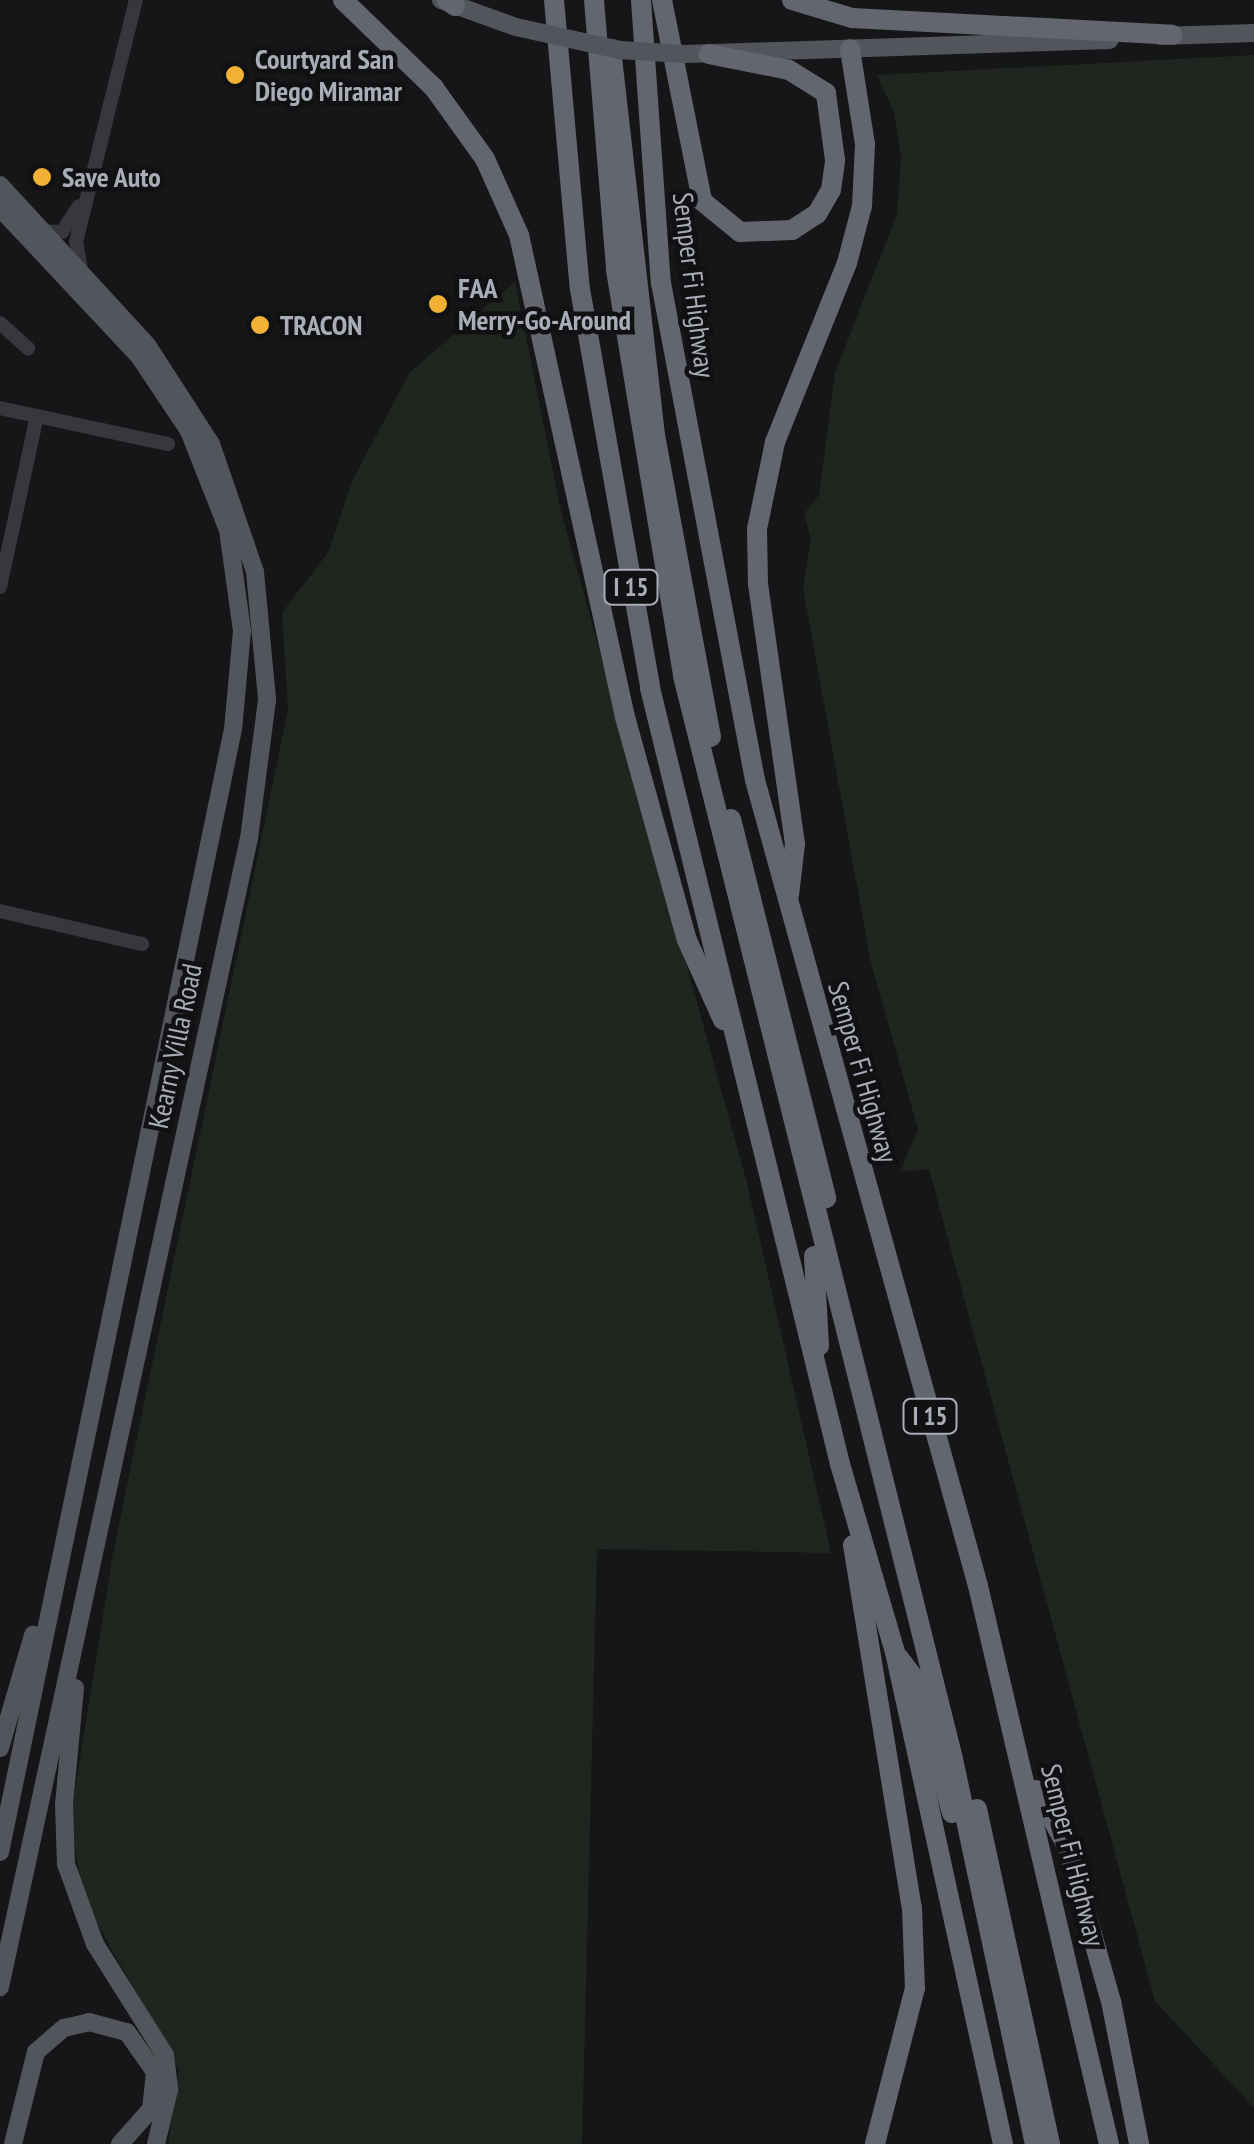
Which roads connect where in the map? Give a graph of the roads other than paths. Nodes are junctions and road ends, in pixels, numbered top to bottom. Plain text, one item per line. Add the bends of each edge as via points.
1 (136, 0) edge
2 (343, 0) edge
3 (544, 0) edge
4 (554, 0) edge
5 (594, 0) edge
6 (607, 0) edge
7 (641, 0) edge
8 (662, 0) edge
9 (792, 0) edge
10 (448, 2) edge
11 (1254, 33) edge
12 (1172, 35) junction
13 (850, 50) junction
14 (710, 54) junction
15 (559, 94) junction
16 (0, 185) edge
17 (87, 192) junction
18 (0, 208) edge
19 (33, 225) junction
20 (82, 276) junction
21 (0, 323) edge
22 (28, 348) dead end
23 (0, 408) edge
24 (37, 416) junction
25 (168, 444) dead end
26 (0, 586) edge
27 (788, 906) junction
28 (0, 911) edge
29 (142, 944) dead end
30 (746, 1072) junction
31 (800, 1155) junction
32 (816, 1362) junction
33 (840, 1464) junction
34 (50, 1598) junction
35 (895, 1652) junction
36 (68, 1674) junction
37 (0, 1748) edge
38 (1022, 1766) junction
39 (0, 1852) edge
40 (992, 1938) junction
41 (0, 1988) edge
42 (155, 2094) junction
43 (875, 2139) edge
44 (13, 2144) edge
45 (120, 2144) edge
46 (147, 2144) edge
47 (156, 2144) edge
48 (1003, 2144) edge
49 (1036, 2144) edge
50 (1050, 2144) edge
51 (1108, 2144) edge
52 (1140, 2144) edge

1 - 17 street
2 - 30 highway via 434,88 485,159 519,236 625,717 687,940
3 - 15 highway
4 - 15 highway, I 15
5 - 31 highway via 616,270 655,530 683,676
6 - 50 highway via 630,257 655,435 712,740 969,1774
7 - 27 highway, Semper Fi Highway / I 15 via 662,283 722,623
8 - 14 highway via 702,202 740,232 792,230 817,214 831,190 835,160 826,93 789,70
9 - 12 highway via 852,18
10 - 14 main road, bridge via 516,27 620,50
11 - 12 main road
12 - 13 main road
13 - 14 main road
13 - 27 highway via 865,144 862,206 847,262 774,442 757,528 758,584 795,844
15 - 30 highway, I 15 via 580,290 640,640
16 - 19 main road, Kearny Villa Road
17 - 19 street via 62,232
17 - 20 street via 76,242
18 - 34 main road, Kearny Villa Road via 139,356 190,431 228,530 242,630 233,729
19 - 20 main road, Kearny Villa Road
20 - 36 main road, Kearny Villa Road via 161,362 223,470 255,572 267,700 248,838
21 - 22 street
23 - 24 street
24 - 25 street
24 - 26 street
27 - 38 highway, Semper Fi Highway / I 15
28 - 29 street
30 - 32 highway, I 15
31 - 32 highway via 819,1282
31 - 40 highway
32 - 33 highway, I 15
33 - 35 highway, I 15
33 - 43 highway via 912,1908 915,1988
34 - 37 main road
34 - 39 main road, Kearny Villa Road
35 - 40 highway via 915,1679 978,1912
35 - 48 highway, I 15
36 - 41 main road, Kearny Villa Road
36 - 47 main road via 75,1689 64,1804 66,1864 95,1944 165,2055 169,2090
38 - 51 highway, Semper Fi Highway / I 15
38 - 52 highway via 1067,1846 1111,2001
40 - 49 highway
42 - 44 main road via 150,2059 127,2032 99,2022 64,2028 31,2063
42 - 45 main road via 144,2122
42 - 46 main road

